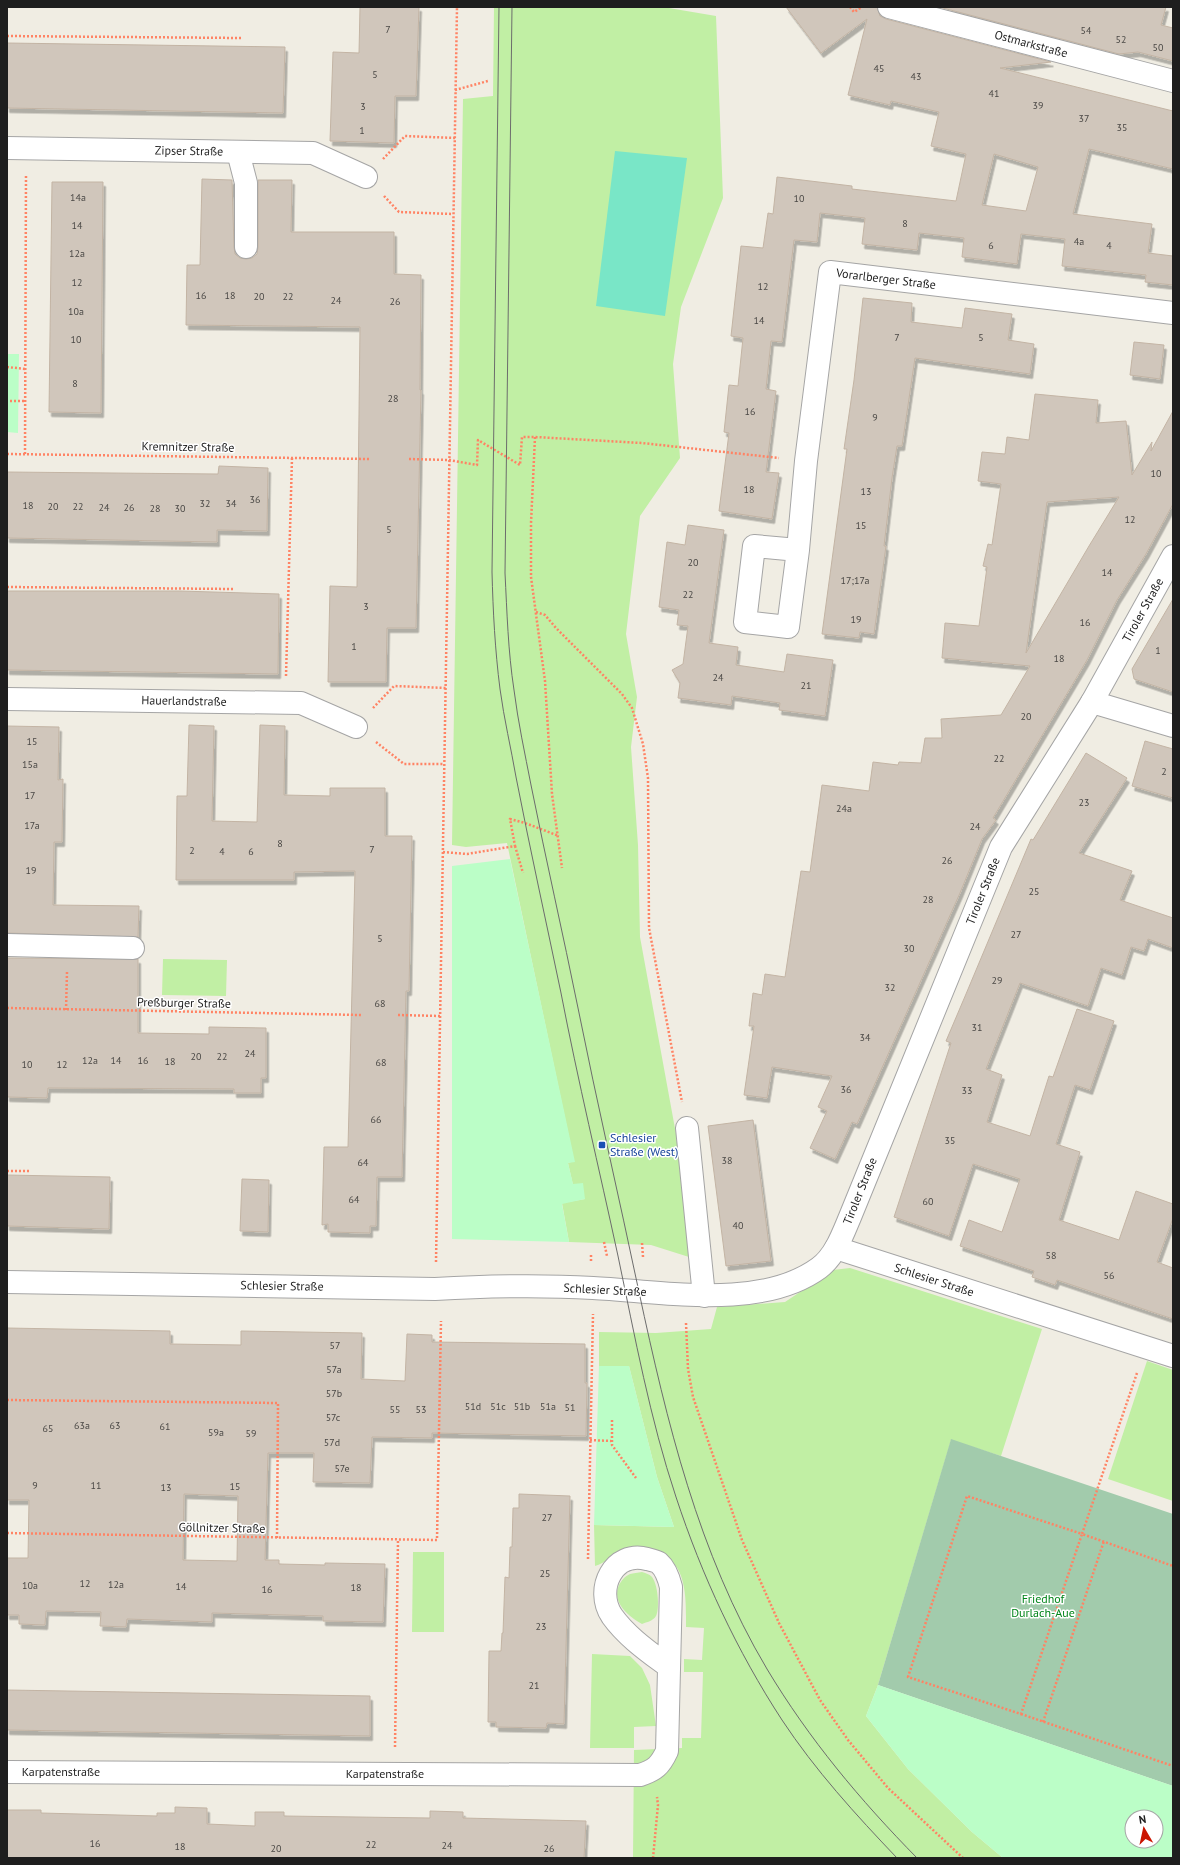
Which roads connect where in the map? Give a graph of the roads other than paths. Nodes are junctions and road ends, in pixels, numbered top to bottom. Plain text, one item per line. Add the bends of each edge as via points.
1 (889, 7) edge
2 (1173, 81) edge
3 (16, 148) edge
4 (238, 152) junction
5 (366, 177) road end
6 (246, 247) dead end
7 (1173, 313) edge
8 (798, 550) dead end
9 (1173, 556) edge
10 (7, 699) edge
11 (1092, 702) junction
12 (1173, 726) edge
13 (356, 727) road end
14 (7, 945) edge
15 (133, 948) dead end
16 (687, 1128) road end
17 (836, 1248) junction
18 (7, 1282) edge
19 (704, 1296) junction
20 (1173, 1356) edge
21 (669, 1667) junction
22 (7, 1772) edge

1 - 2 street, Ostmarkstraße
3 - 4 street, Zipser Straße
4 - 5 street, Zipser Straße via 313,153
4 - 6 street via 246,183
7 - 8 street, Vorarlberger Straße via 830,272 806,461
9 - 11 street, Tiroler Straße
10 - 13 street, Hauerlandstraße via 301,703
11 - 12 street
11 - 17 street, Tiroler Straße via 1001,847
14 - 15 street
16 - 19 street
17 - 19 street, Schlesier Straße via 818,1269 775,1288
17 - 20 street, Schlesier Straße
18 - 19 street, Schlesier Straße via 435,1289 494,1285 592,1288
21 - 21 street via 671,1587 667,1574 659,1563 645,1559 629,1560 618,1565 608,1576 604,1591 606,1604 622,1629
21 - 22 street, Karpatenstraße via 667,1751 661,1764 640,1775

